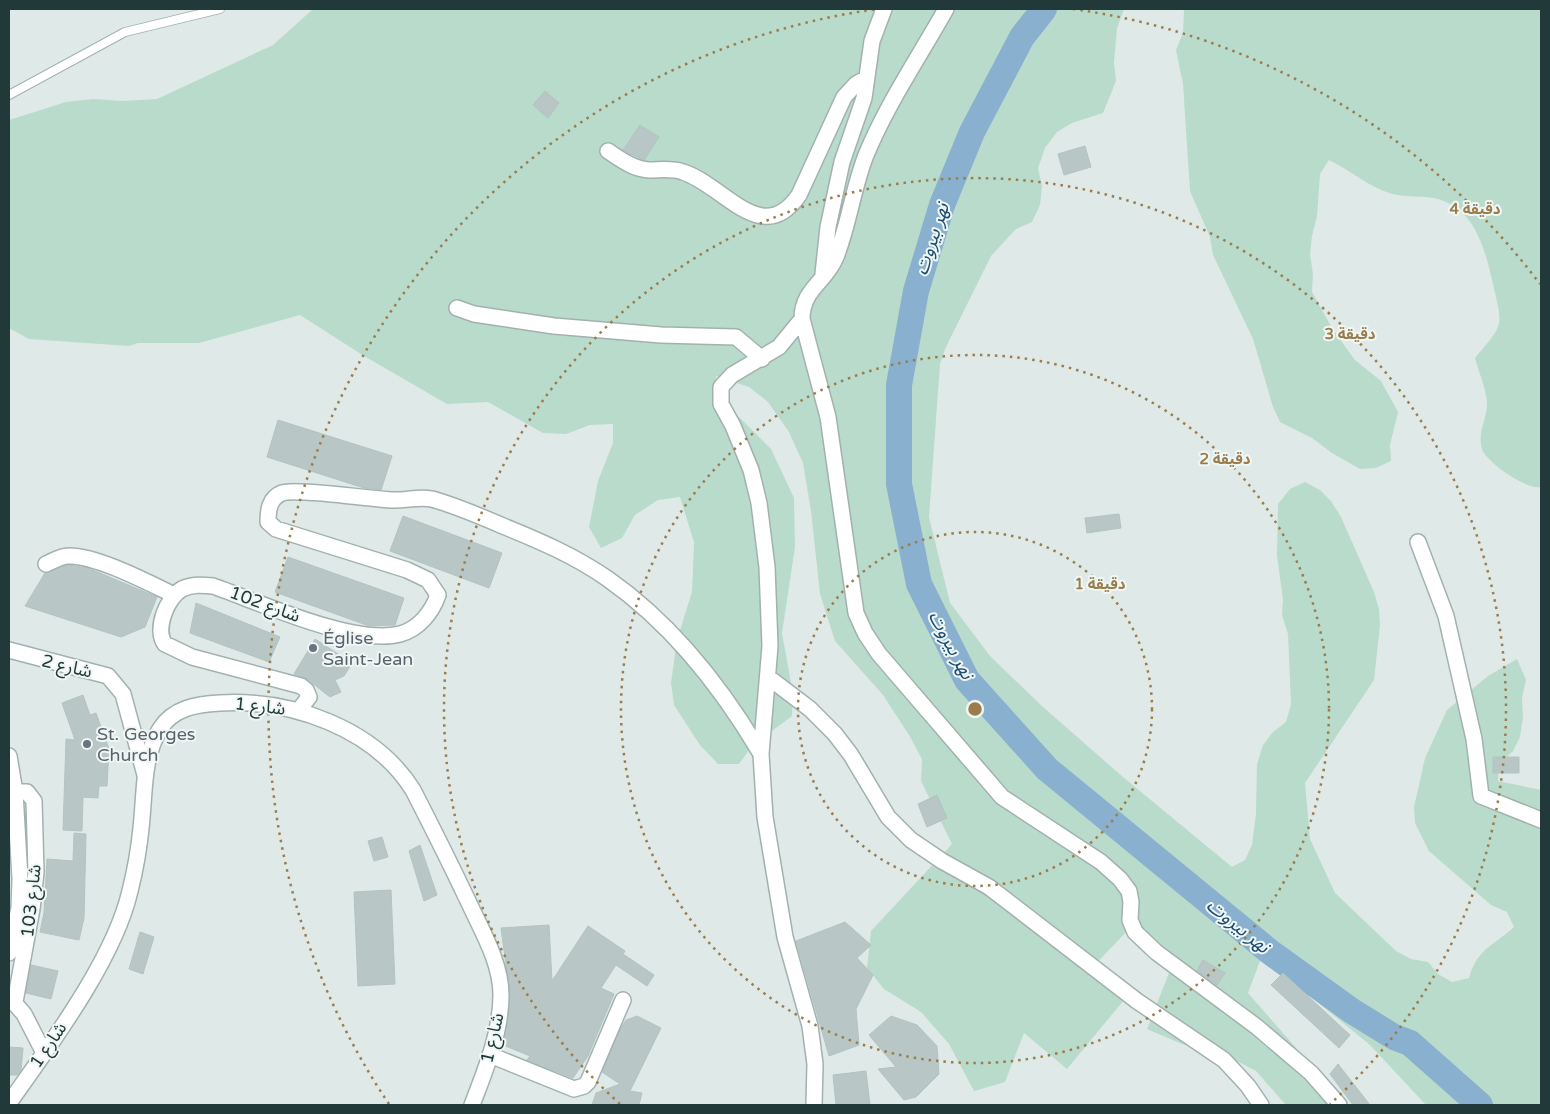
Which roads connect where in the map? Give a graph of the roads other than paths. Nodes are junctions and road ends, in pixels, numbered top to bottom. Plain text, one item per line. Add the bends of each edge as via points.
1 (220, 9) edge
2 (884, 9) edge
3 (946, 9) edge
4 (865, 79) junction
5 (9, 95) edge
6 (608, 150) dead end
7 (823, 276) junction
8 (457, 308) dead end
9 (802, 319) junction
10 (762, 359) junction
11 (1418, 542) dead end
12 (46, 564) dead end
13 (174, 595) junction
14 (9, 650) edge
15 (768, 677) junction
16 (299, 710) junction
17 (761, 754) junction
18 (9, 756) edge
19 (145, 775) junction
20 (15, 792) junction
21 (1541, 820) edge
22 (9, 953) edge
23 (12, 999) edge
24 (623, 1000) dead end
25 (44, 1053) junction
26 (490, 1055) junction
27 (10, 1103) edge
28 (472, 1105) edge
29 (814, 1105) edge
30 (1261, 1105) edge
31 (1339, 1105) edge

1 - 5 lane via 125,32
2 - 4 street via 872,41
3 - 7 street via 887,111 865,157 835,260
4 - 6 street via 844,97 792,206 771,217 758,216 740,208 710,185 683,172 647,170 628,164
4 - 7 street via 864,98 842,162 828,227
7 - 9 street via 802,306
8 - 10 street via 474,314 554,326 661,335 736,337
9 - 10 street via 779,347
9 - 31 street via 828,417 856,612 879,654 1002,797 1101,862 1120,879 1129,891 1130,920 1135,932 1156,952 1272,1040 1311,1074
10 - 15 street via 732,375 721,387 721,404 751,470 759,503 767,567
11 - 21 street via 1446,616 1474,739 1481,796
12 - 13 street via 70,556 93,561
13 - 16 street via 163,617 160,633 165,644 192,657 301,686 309,697
13 - 17 street, شارع 102 via 181,589 197,585 214,586 335,630 400,634 423,620 433,608 438,595 428,580 407,570 276,529 268,522 268,511 273,499 282,493 431,499 555,547 608,579 645,607 711,677
14 - 19 street, شارع 2 via 108,676 123,694
15 - 17 street
15 - 30 street via 810,709 834,734 851,755 888,817 912,840 942,861 990,887 1137,1001 1224,1060
16 - 19 street, شارع 1 via 248,701 213,703 179,711 160,729
16 - 26 street, شارع 1 via 351,733 372,747 401,771 413,790 492,955 501,995
17 - 29 street via 765,817 785,937 810,1026 815,1064
18 - 20 street
19 - 25 street, شارع 1 via 137,852 122,918 100,962
20 - 22 street via 19,908
20 - 23 street, شارع 103 via 27,792 34,801 36,863 32,909
23 - 25 street, شارع 103
24 - 26 street via 588,1082 579,1088 574,1089
25 - 27 street, شارع 1
26 - 28 street, شارع 1

